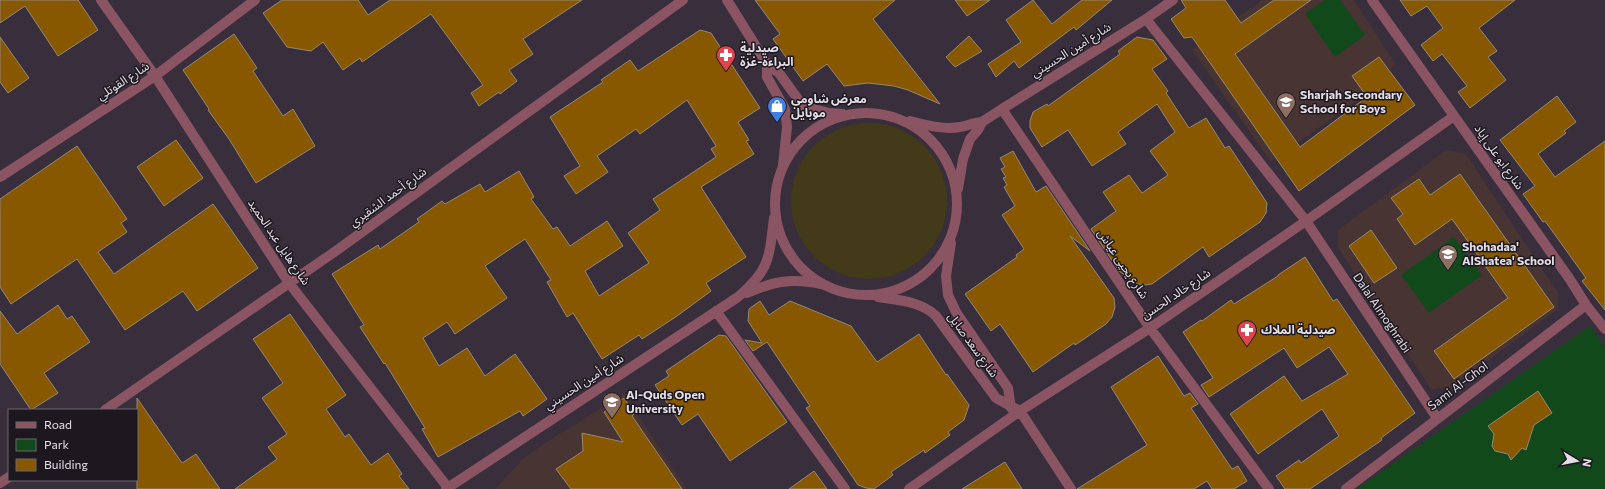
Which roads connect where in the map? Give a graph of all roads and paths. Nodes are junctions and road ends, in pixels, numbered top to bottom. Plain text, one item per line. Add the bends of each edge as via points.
1 (101, 0) edge
2 (255, 0) edge
3 (683, 0) edge
4 (727, 0) edge
5 (1173, 0) edge
6 (1372, 0) edge
7 (1146, 19) junction
8 (767, 64) junction
9 (155, 76) junction
10 (1002, 108) junction
11 (851, 114) junction
12 (1454, 116) junction
13 (893, 117) junction
14 (982, 122) junction
15 (782, 172) junction
16 (0, 177) edge
17 (776, 205) junction
18 (957, 208) junction
19 (1306, 221) junction
20 (953, 230) junction
21 (289, 283) junction
22 (828, 286) junction
23 (862, 295) junction
24 (738, 297) junction
25 (1586, 305) junction
26 (716, 311) junction
27 (1150, 328) junction
28 (1605, 329) edge
29 (106, 409) edge
30 (1016, 410) junction
31 (1438, 418) junction
32 (8, 477) edge
33 (0, 483) edge
34 (448, 488) edge
35 (845, 489) edge
36 (909, 489) edge
37 (1071, 489) edge
38 (1269, 489) edge
39 (1346, 489) edge

1 - 9 street, شارع هايل عبد الحميد
2 - 9 street, شارع القوتلي
3 - 21 street, شارع أحمد الشقيري
4 - 8 street
5 - 7 street, شارع أمين الحسيني
6 - 12 street, شارع ابو على إياد
7 - 10 street, شارع أمين الحسيني
7 - 19 street, Dalal Almoghrabi
8 - 11 street via 779,73 803,106 829,113
8 - 15 street via 768,77 785,109 787,127
9 - 16 street, شارع القوتلي
9 - 21 street, شارع هايل عبد الحميد
10 - 14 street, شارع أمين الحسيني
10 - 27 street, شارع يحيى عياش
11 - 13 street
11 - 15 street via 834,119 810,132 793,151
12 - 19 street, شارع خالد الحسن
12 - 25 street, شارع ابو على إياد
13 - 14 street, شارع أمين الحسيني via 940,127 962,127
13 - 18 street via 920,130 940,148 953,179
14 - 18 street, شارع أمين الحسيني via 966,148 959,180
15 - 17 street
17 - 22 street via 779,228 789,251 807,272
17 - 24 street, شارع أمين الحسيني via 769,255 764,269 752,285
18 - 20 street
19 - 27 street, شارع خالد الحسن
19 - 31 street, Dalal Almoghrabi
20 - 23 street via 940,257 919,278 892,291
20 - 30 street, شارع سعد صايل via 946,276 948,295 956,312 1008,388
21 - 29 street, شارع أحمد الشقيري
21 - 34 street, شارع هايل عبد الحميد
22 - 23 street
22 - 24 street, شارع أمين الحسيني via 796,280 777,282
23 - 30 street, شارع سعد صايل via 909,302 932,312 996,398
24 - 26 street, شارع أمين الحسيني
25 - 28 street, شارع ابو على إياد
25 - 31 street, Sami Al-Ghol
26 - 34 street, شارع أمين الحسيني
26 - 35 street
27 - 30 street, شارع خالد الحسن
27 - 38 street, شارع يحيى عياش
30 - 36 street, شارع خالد الحسن
30 - 37 street, شارع سعد صايل
31 - 39 street, Sami Al-Ghol
32 - 33 street

